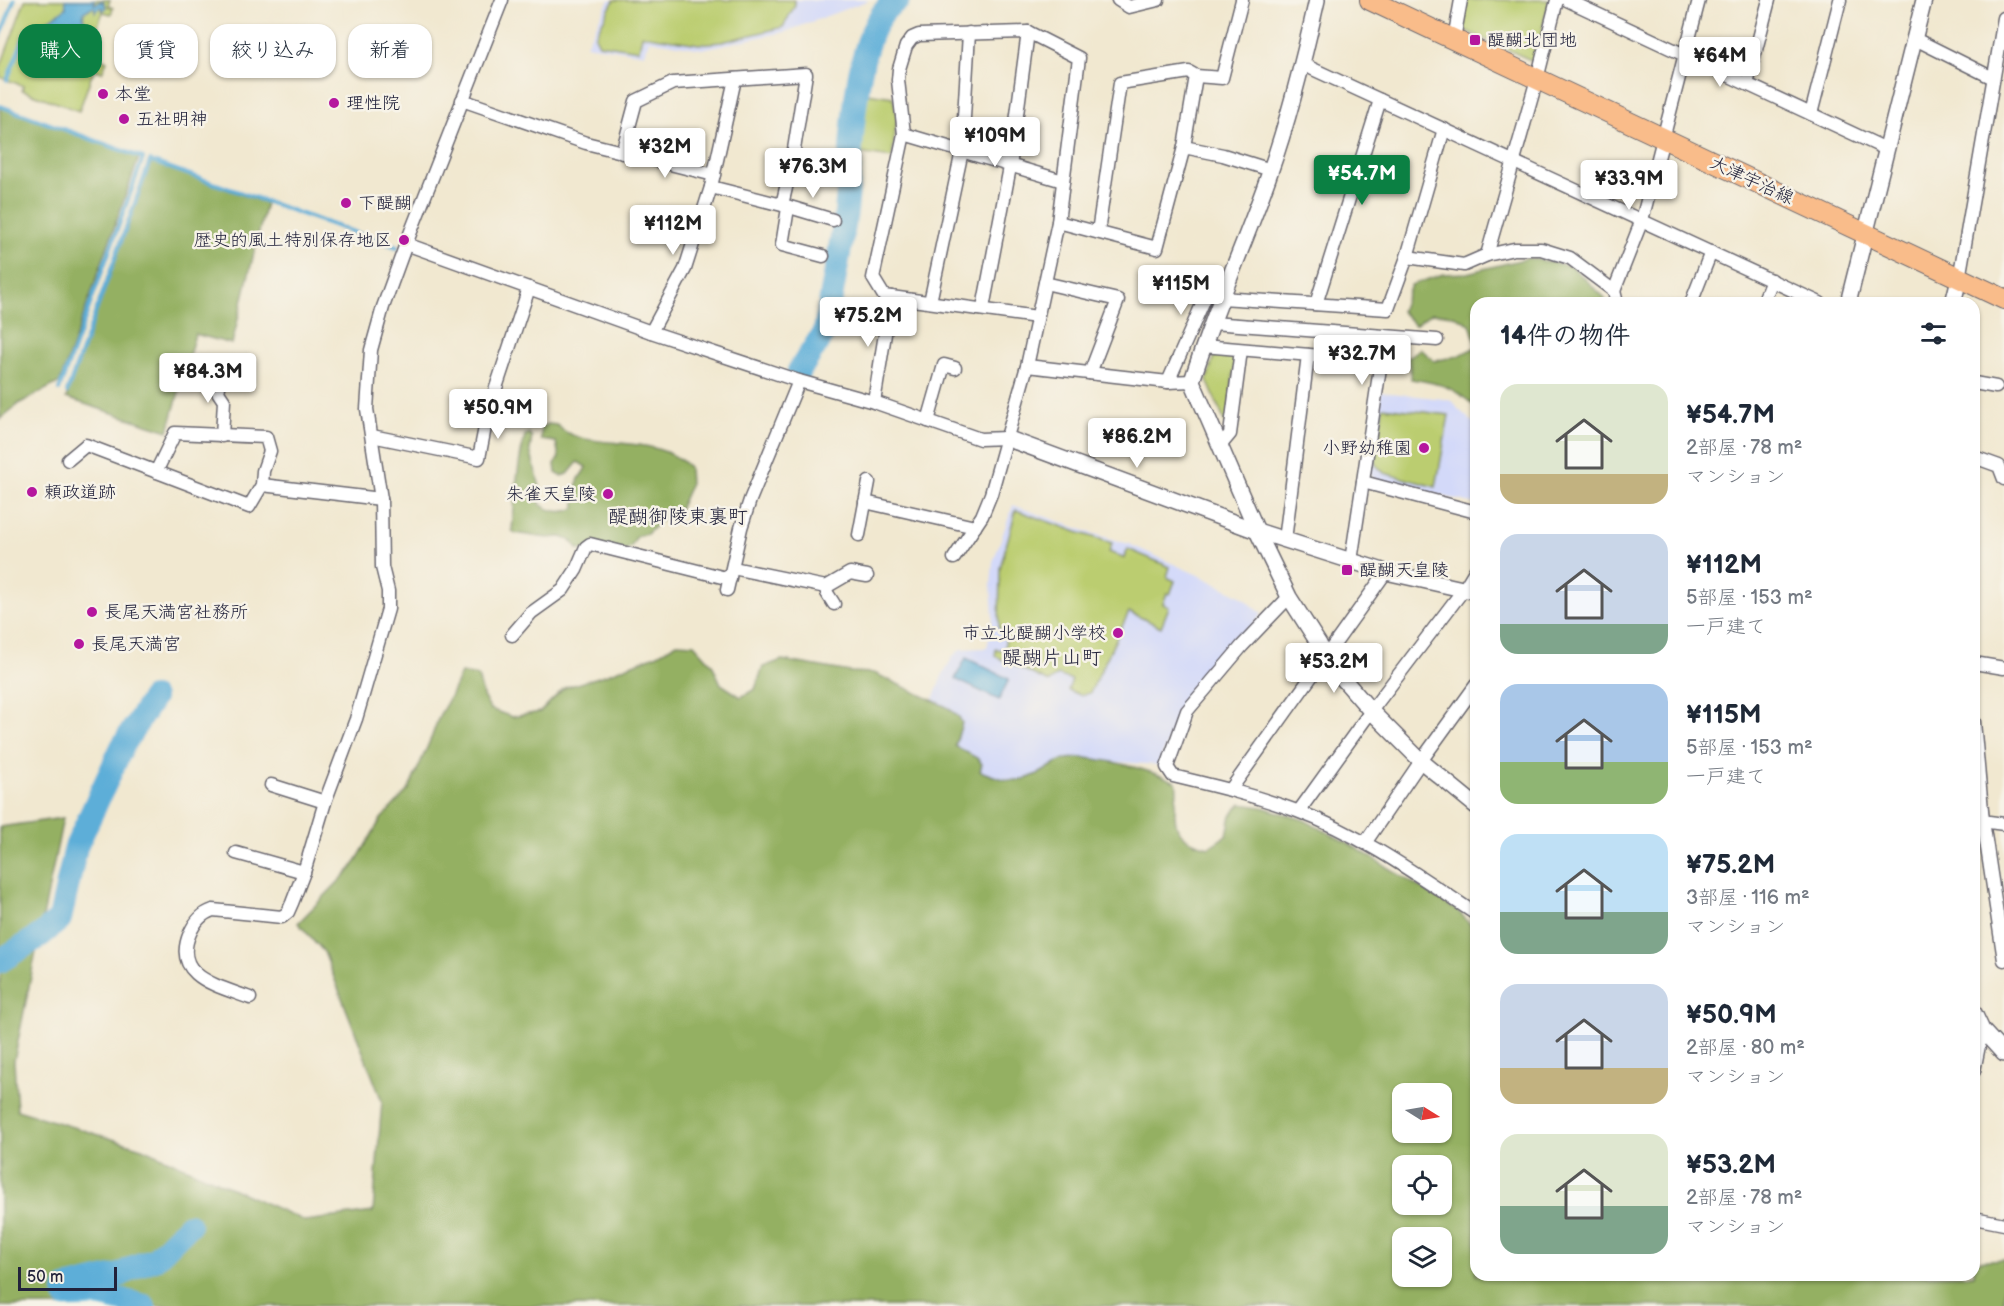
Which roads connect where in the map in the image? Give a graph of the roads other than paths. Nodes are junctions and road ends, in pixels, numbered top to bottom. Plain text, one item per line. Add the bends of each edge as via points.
1 (502, 0) edge
2 (1118, 0) edge
3 (1158, 0) edge
4 (1242, 0) edge
5 (1317, 0) edge
6 (1370, 0) edge
7 (1461, 0) edge
8 (1557, 0) edge
9 (1567, 0) edge
10 (1700, 0) edge
11 (1769, 0) edge
12 (1840, 0) edge
13 (1924, 0) edge
14 (2003, 24) edge
15 (1028, 32) junction
16 (969, 33) junction
17 (1454, 39) junction
18 (1915, 39) junction
19 (1686, 55) junction
20 (1302, 64) junction
21 (1196, 76) junction
22 (1537, 78) junction
23 (1993, 78) junction
24 (735, 80) junction
25 (1747, 84) junction
26 (462, 100) junction
27 (1380, 100) junction
28 (1811, 114) junction
29 (1444, 129) junction
30 (904, 134) junction
31 (1664, 139) junction
32 (1184, 147) junction
33 (1886, 150) junction
34 (962, 151) junction
35 (622, 153) junction
36 (1512, 161) junction
37 (1010, 167) junction
38 (1271, 170) junction
39 (712, 181) junction
40 (1063, 181) junction
41 (785, 206) junction
42 (833, 220) dead end
43 (1642, 220) junction
44 (1058, 222) junction
45 (1098, 232) junction
46 (1865, 234) junction
47 (406, 244) junction
48 (1711, 252) junction
49 (1487, 255) junction
50 (822, 256) dead end
51 (1407, 257) junction
52 (1959, 279) junction
53 (1772, 280) junction
54 (1045, 283) junction
55 (529, 288) junction
56 (1224, 292) junction
57 (891, 297) junction
58 (1615, 297) edge
59 (1693, 297) edge
60 (1765, 297) edge
61 (1807, 297) edge
62 (1849, 297) edge
63 (1954, 297) edge
64 (2004, 299) edge
65 (930, 302) junction
66 (1316, 304) junction
67 (983, 308) junction
68 (1037, 317) junction
69 (1212, 323) junction
70 (651, 332) junction
71 (1437, 340) dead end
72 (1203, 346) junction
73 (1241, 350) junction
74 (1308, 355) junction
75 (1027, 366) junction
76 (955, 368) dead end
77 (1090, 373) junction
78 (221, 377) dead end
79 (799, 381) junction
80 (1192, 381) junction
81 (1168, 382) junction
82 (1980, 384) edge
83 (1996, 387) dead end
84 (874, 402) junction
85 (928, 421) junction
86 (222, 436) junction
87 (372, 436) junction
88 (1006, 438) junction
89 (1220, 446) junction
90 (1980, 459) edge
91 (68, 460) dead end
92 (156, 472) junction
93 (2004, 479) edge
94 (869, 482) dead end
95 (1363, 482) junction
96 (262, 485) junction
97 (381, 499) junction
98 (865, 502) junction
99 (1470, 510) edge
100 (975, 527) junction
101 (1257, 531) junction
102 (859, 535) dead end
103 (1285, 540) junction
104 (954, 558) dead end
105 (1351, 561) junction
106 (1386, 572) junction
107 (867, 576) dead end
108 (730, 579) junction
109 (826, 587) junction
110 (1470, 591) edge
111 (1289, 597) junction
112 (834, 604) dead end
113 (512, 636) dead end
114 (1325, 658) junction
115 (1980, 664) edge
116 (2004, 668) edge
117 (1470, 693) edge
118 (1371, 711) junction
119 (1420, 761) junction
120 (271, 785) dead end
121 (1231, 789) junction
122 (1470, 800) edge
123 (325, 802) junction
124 (1299, 812) junction
125 (1980, 820) edge
126 (2004, 824) edge
127 (1980, 826) edge
128 (1365, 843) junction
129 (236, 853) dead end
130 (304, 872) junction
131 (1470, 910) edge
132 (2004, 960) edge
133 (250, 998) dead end
134 (1980, 1026) edge
135 (1982, 1030) junction
136 (1980, 1040) edge
137 (2004, 1054) edge
138 (1980, 1219) edge
139 (2004, 1224) edge

1 - 26 street
2 - 3 street via 1129,7
4 - 21 street via 1222,78
5 - 20 street
6 - 17 main road, 大津宇治線
7 - 17 street
8 - 22 street
9 - 19 street
10 - 19 street
11 - 25 street
12 - 28 street
13 - 18 street
14 - 23 street
15 - 16 street
15 - 37 street
15 - 40 street via 1079,58
16 - 30 street via 919,34 906,46 898,80
16 - 34 street
17 - 22 main road, 大津宇治線
18 - 23 street
18 - 33 street
19 - 25 street
19 - 31 street
20 - 27 street
20 - 38 street
21 - 32 street
21 - 45 street via 1189,72 1120,82
22 - 31 main road, 大津宇治線
22 - 36 street
23 - 52 street
24 - 35 street via 673,83 636,101
24 - 39 street
24 - 41 street via 807,74
25 - 28 street
26 - 35 street
26 - 47 street
27 - 29 street
27 - 66 street
28 - 33 street
29 - 36 street
29 - 51 street
30 - 34 street
30 - 57 street via 873,278 885,296
31 - 43 street
31 - 46 main road, 大津宇治線
32 - 38 street
32 - 45 street via 1157,248
33 - 46 street
34 - 37 street
34 - 65 street
35 - 39 street
36 - 43 street
36 - 49 street
37 - 40 street
37 - 67 street
38 - 56 street
39 - 41 street
39 - 70 street via 685,269
40 - 44 street
41 - 42 street
41 - 50 street via 782,245
43 - 48 street
43 - 58 street
44 - 45 street
44 - 54 street
46 - 52 main road, 大津宇治線
46 - 62 street
47 - 55 street
47 - 87 street via 371,350 367,400
48 - 53 street
48 - 59 street
49 - 51 street via 1464,264
49 - 58 street via 1541,249 1570,258
51 - 66 street via 1388,309
52 - 63 street
52 - 64 main road, 大津宇治線
53 - 60 street
53 - 61 street
54 - 68 street
54 - 77 street via 1118,300
55 - 70 street
55 - 87 street via 488,412 479,458
56 - 66 street
56 - 69 street
56 - 81 street via 1208,291
57 - 65 street
57 - 84 street
65 - 67 street
67 - 68 street
68 - 75 street
69 - 71 street
69 - 72 street
70 - 79 street
72 - 73 street
72 - 80 street
73 - 74 street
73 - 89 street via 1230,434
74 - 95 street via 1381,361
74 - 103 street
75 - 77 street
75 - 88 street
76 - 85 street via 944,365
77 - 81 street
78 - 86 street via 218,392 224,401
79 - 84 street
79 - 108 street via 750,500
80 - 81 street
80 - 89 street
82 - 83 street
84 - 85 street
85 - 88 street via 980,439
86 - 92 street via 175,433
86 - 96 street via 266,437 270,451
87 - 97 street
88 - 100 street via 991,494
88 - 101 street
89 - 101 street
90 - 93 street via 1999,466
91 - 92 street via 86,445
92 - 96 street via 249,507
94 - 98 street
95 - 99 street
95 - 105 street
96 - 97 street
97 - 123 street via 382,567 388,609 356,719
98 - 100 street
98 - 102 street
100 - 104 street
101 - 103 street
101 - 111 street
103 - 105 street
105 - 106 street
106 - 110 street
106 - 114 street
107 - 109 street via 850,573
108 - 109 street
108 - 113 street via 590,544 563,590 531,613
109 - 112 street
110 - 118 street
111 - 114 street
111 - 121 street via 1187,711 1167,766 1173,776
114 - 118 street
114 - 121 street
115 - 116 street
117 - 119 street
118 - 119 street
118 - 124 street
119 - 122 street
119 - 128 street
120 - 123 street
121 - 124 street
123 - 130 street
124 - 128 street
125 - 126 street
127 - 132 street
128 - 131 street
129 - 130 street
130 - 133 street via 288,912 282,917 205,912 186,943 188,964 194,973
134 - 135 street
135 - 136 street
135 - 137 street
138 - 139 street

